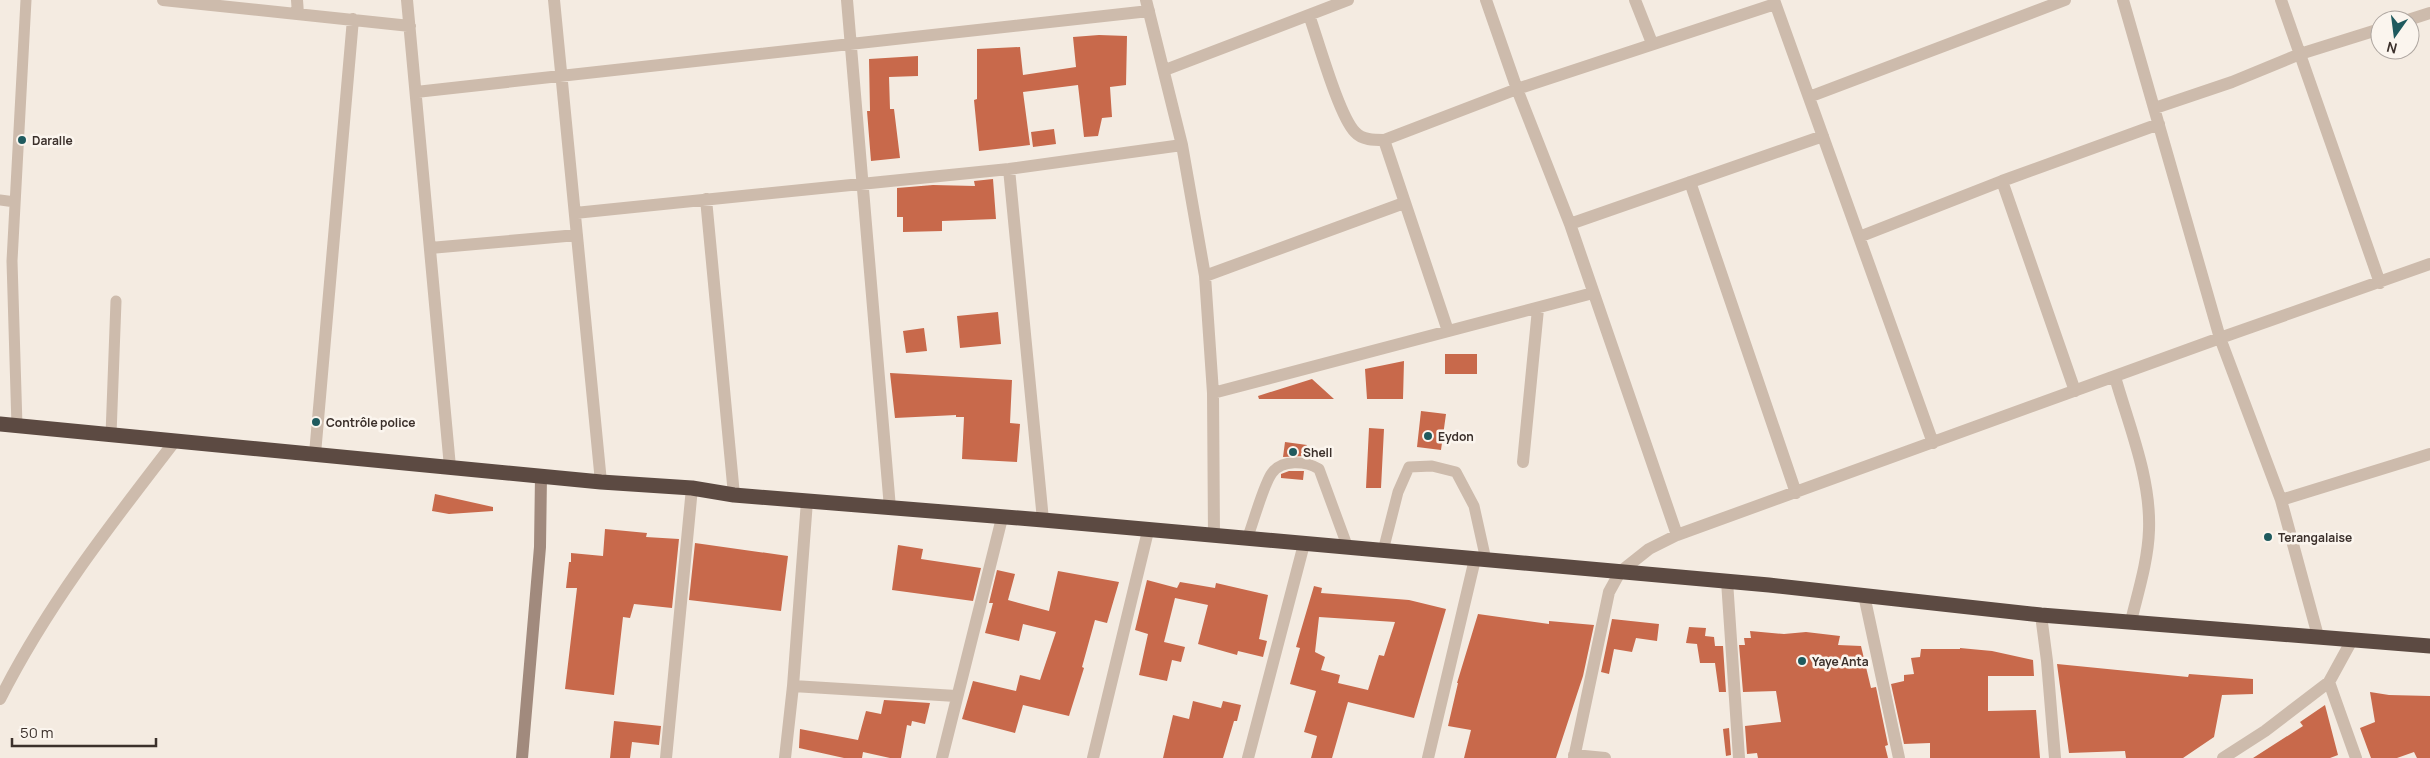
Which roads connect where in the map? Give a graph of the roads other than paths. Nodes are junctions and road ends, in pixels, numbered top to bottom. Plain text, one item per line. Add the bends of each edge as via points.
1 (26, 0) edge
2 (163, 0) edge
3 (297, 0) edge
4 (407, 0) edge
5 (554, 0) edge
6 (847, 0) edge
7 (1346, 0) edge
8 (1486, 0) edge
9 (1634, 0) edge
10 (2065, 0) edge
11 (2123, 0) edge
12 (2281, 0) edge
13 (1775, 2) edge
14 (1147, 5) edge
15 (298, 14) junction
16 (1309, 15) junction
17 (353, 19) junction
18 (410, 26) junction
19 (2370, 32) edge
20 (1652, 43) junction
21 (852, 44) junction
22 (2300, 54) junction
23 (1165, 70) junction
24 (562, 76) junction
25 (1517, 88) junction
26 (416, 92) junction
27 (1809, 97) junction
28 (2155, 108) junction
29 (2159, 124) junction
30 (1823, 136) junction
31 (1384, 140) junction
32 (1182, 145) junction
33 (1009, 169) junction
34 (2002, 181) junction
35 (863, 182) junction
36 (1690, 182) junction
37 (706, 199) junction
38 (0, 200) edge
39 (15, 202) junction
40 (1404, 203) junction
41 (575, 213) junction
42 (1570, 224) junction
43 (577, 235) junction
44 (1859, 237) junction
45 (430, 248) junction
46 (6, 260) edge
47 (2430, 264) edge
48 (1205, 276) junction
49 (2380, 283) junction
50 (1593, 293) junction
51 (116, 301) dead end
52 (1538, 309) junction
53 (1448, 331) junction
54 (2220, 338) junction
55 (2115, 377) junction
56 (2075, 390) junction
57 (1213, 393) junction
58 (0, 424) edge
59 (17, 426) junction
60 (111, 435) junction
61 (175, 441) junction
62 (1933, 443) junction
63 (315, 454) junction
64 (2430, 454) edge
65 (1523, 462) dead end
66 (450, 467) junction
67 (541, 476) junction
68 (601, 482) junction
69 (692, 488) junction
70 (1796, 493) junction
71 (734, 495) junction
72 (2281, 500) junction
73 (807, 501) junction
74 (890, 508) junction
75 (1002, 518) junction
76 (1044, 520) junction
77 (1148, 531) junction
78 (1677, 535) junction
79 (1214, 536) junction
80 (1248, 539) junction
81 (1304, 544) junction
82 (1348, 548) junction
83 (1383, 551) junction
84 (1481, 560) junction
85 (1620, 572) junction
86 (1727, 581) junction
87 (1864, 595) junction
88 (2041, 616) junction
89 (2132, 621) junction
90 (2318, 636) junction
91 (2352, 640) junction
92 (2430, 646) edge
93 (2329, 682) junction
94 (793, 686) junction
95 (956, 696) junction
96 (0, 698) edge
97 (1574, 756) edge
98 (522, 758) edge
99 (666, 758) edge
100 (785, 758) edge
101 (942, 758) edge
102 (1093, 758) edge
103 (1248, 758) edge
104 (1428, 758) edge
105 (1605, 758) edge
106 (1739, 758) edge
107 (1899, 758) edge
108 (2055, 758) edge
109 (2223, 758) edge
110 (2356, 758) edge

1 - 39 lane
2 - 15 street
3 - 15 street
4 - 18 street
5 - 24 street
6 - 21 street
7 - 16 street
8 - 25 street
9 - 20 street
10 - 27 street
11 - 28 street
12 - 22 street
13 - 20 street
13 - 27 street
14 - 21 street
14 - 23 street
15 - 17 street
16 - 23 street
16 - 31 street via 1345,117 1355,133 1368,140
17 - 18 street
17 - 63 street
18 - 26 street
19 - 22 street
20 - 25 street
21 - 24 street
21 - 35 street
22 - 28 street via 2232,82
22 - 49 street
23 - 32 street
24 - 26 street
24 - 41 street
25 - 31 street
25 - 42 street
26 - 45 street
27 - 30 street
28 - 29 street
29 - 34 street
29 - 54 street
30 - 36 street
30 - 44 street
31 - 40 street
32 - 33 street
32 - 48 street
33 - 35 street
33 - 76 street
34 - 44 street
34 - 56 street
35 - 37 street
35 - 74 street
36 - 42 street
36 - 70 street
37 - 41 street
37 - 71 street
38 - 39 lane
39 - 46 lane
40 - 48 street
40 - 53 street
41 - 43 street
42 - 50 street
43 - 45 street
43 - 68 street
44 - 62 street
45 - 66 street
46 - 59 lane
47 - 49 street
48 - 57 street
49 - 54 street
50 - 52 street
50 - 78 street
51 - 60 lane
52 - 53 street
52 - 65 street
53 - 57 street
54 - 55 street
54 - 72 street
55 - 56 street
55 - 89 street via 2142,471 2148,510 2146,548
56 - 62 street
57 - 79 street
58 - 59 highway
59 - 60 highway
60 - 61 highway
61 - 63 highway
61 - 96 street via 87,555 47,614
62 - 70 street
63 - 66 highway
64 - 72 street
66 - 67 highway
67 - 68 highway
67 - 98 main road via 540,547
68 - 69 highway
69 - 71 highway
69 - 99 street
70 - 78 street
71 - 73 highway
72 - 90 street
73 - 74 highway
73 - 94 street
74 - 75 highway
75 - 76 highway
75 - 95 street
76 - 77 highway
77 - 79 highway
77 - 102 street
78 - 85 street via 1649,549
79 - 80 highway
80 - 81 highway
80 - 82 lane via 1271,474 1280,465 1308,462 1319,469
81 - 82 highway
81 - 103 street
82 - 83 highway
83 - 84 highway
83 - 84 lane via 1398,492 1409,468 1432,466 1456,472 1474,506
84 - 85 highway
84 - 104 street
85 - 86 highway
85 - 97 street via 1609,592
86 - 87 highway
86 - 106 street
87 - 88 highway
87 - 107 street
88 - 89 highway
88 - 108 street via 2048,661
89 - 90 highway
90 - 91 highway
91 - 92 highway
91 - 93 street
93 - 109 street via 2265,731
93 - 110 street
94 - 95 street
94 - 100 street
95 - 101 street
97 - 105 street

